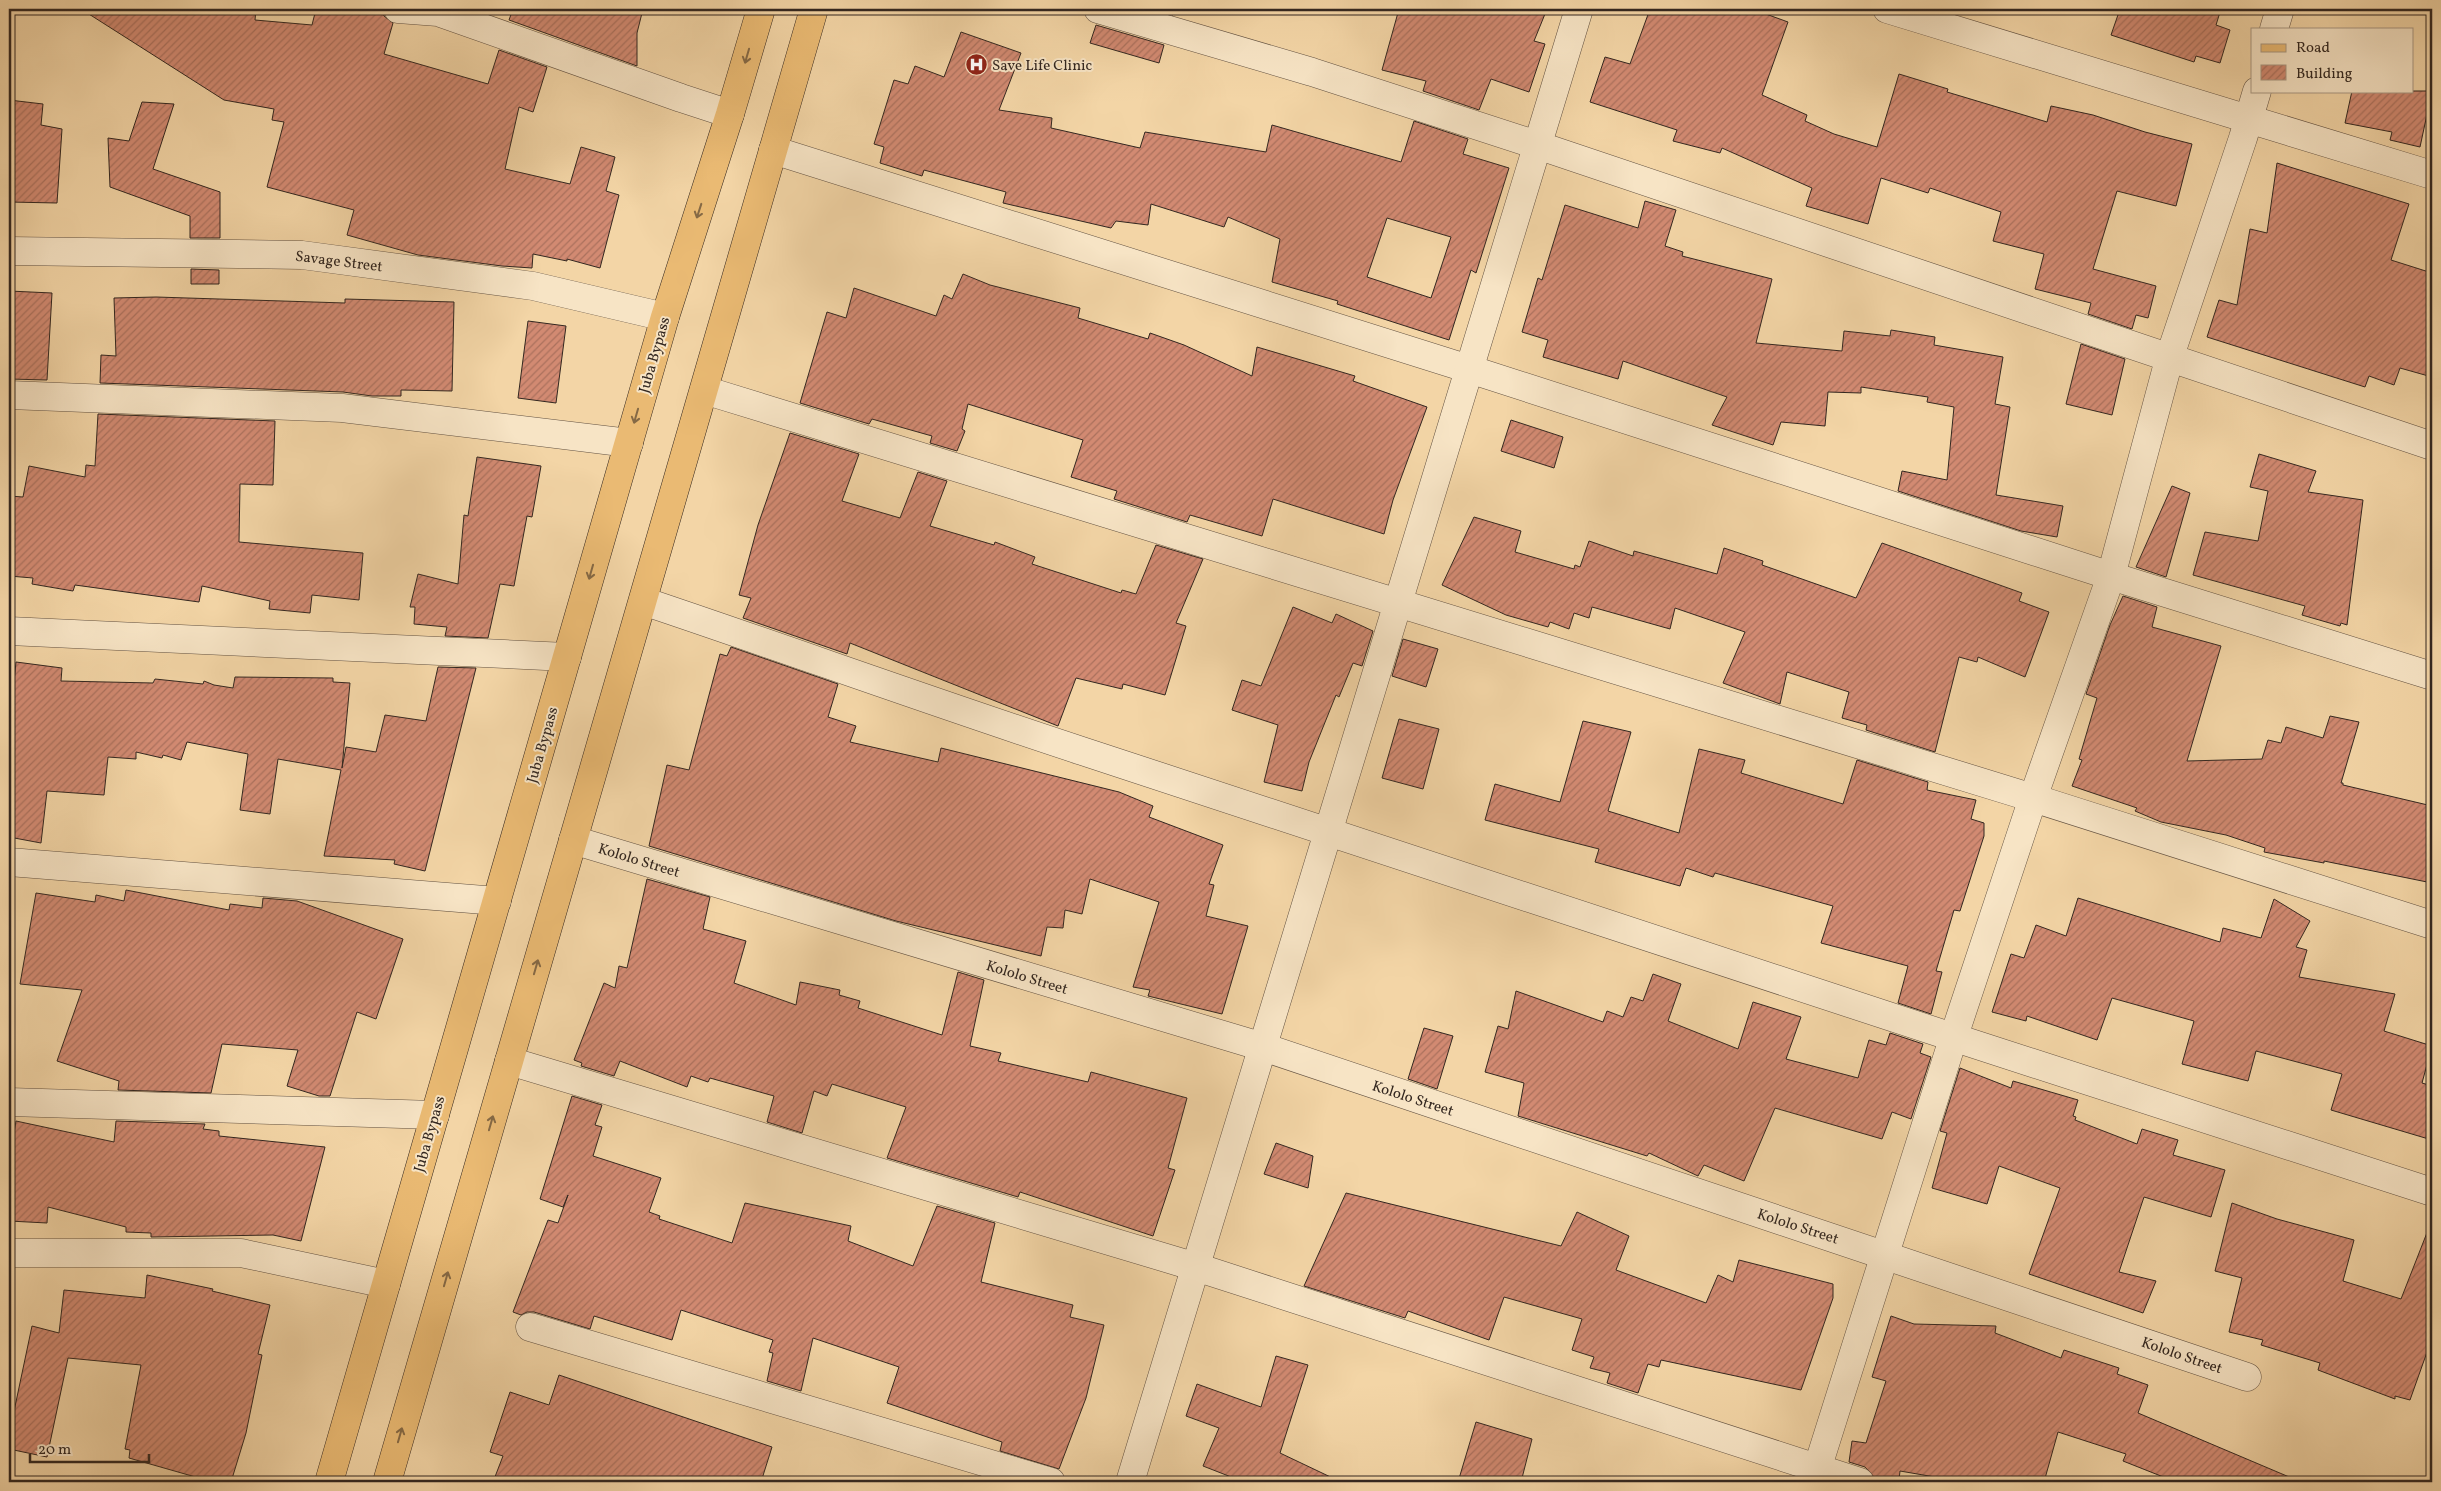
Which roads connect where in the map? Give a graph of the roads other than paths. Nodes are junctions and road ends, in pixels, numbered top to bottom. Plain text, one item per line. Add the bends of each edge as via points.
1 (398, 9) edge
2 (761, 9) edge
3 (814, 9) edge
4 (1098, 9) edge
5 (1579, 9) edge
6 (1887, 9) edge
7 (2280, 9) edge
8 (2274, 28) edge
9 (2257, 92) edge
10 (730, 114) junction
11 (2249, 119) junction
12 (1537, 145) junction
13 (773, 150) junction
14 (2432, 175) edge
15 (9, 251) edge
16 (665, 317) junction
17 (2170, 356) junction
18 (1469, 369) junction
19 (704, 390) junction
20 (9, 395) edge
21 (629, 443) junction
22 (2432, 446) edge
23 (2111, 576) junction
24 (642, 601) junction
25 (1398, 603) junction
26 (9, 631) edge
27 (567, 657) junction
28 (2432, 676) edge
29 (2033, 798) junction
30 (1329, 831) junction
31 (573, 840) junction
32 (9, 862) edge
33 (497, 901) junction
34 (2432, 925) edge
35 (1953, 1039) junction
36 (1263, 1047) junction
37 (509, 1061) junction
38 (9, 1102) edge
39 (435, 1115) junction
40 (2432, 1192) edge
41 (9, 1253) edge
42 (1884, 1254) junction
43 (1196, 1267) junction
44 (386, 1284) junction
45 (530, 1327) dead end
46 (2247, 1377) dead end
47 (1815, 1475) edge
48 (329, 1482) edge
49 (387, 1482) edge
50 (1051, 1482) edge
51 (1130, 1482) edge
52 (1860, 1482) edge

1 - 10 street via 438,12
2 -> 10 main road, Juba Bypass
3 - 13 main road
4 - 12 street via 1312,72
5 - 12 street
6 - 11 street
7 - 8 street
9 - 11 street
10 -> 16 main road, Juba Bypass
11 - 14 street
11 - 17 street
12 - 17 street
12 - 18 street
13 - 18 street
13 - 19 main road
15 - 16 street, Savage Street via 302,255 533,286
16 -> 21 main road, Juba Bypass
17 - 22 street
17 - 23 street
18 - 23 street
18 - 25 street
19 - 24 main road
19 - 25 street
20 - 21 street via 342,408
21 -> 27 main road, Juba Bypass
23 - 28 street
23 - 29 street
24 - 30 street via 1078,750
24 - 31 main road
25 - 29 street
25 - 30 street
26 - 27 street
27 - 33 main road, Juba Bypass
29 - 34 street
29 - 35 street
30 - 35 street
30 - 36 street
31 - 36 street, Kololo Street
37 -> 31 main road
32 - 33 street
33 - 39 main road, Juba Bypass
35 - 40 street
35 - 42 street
36 - 42 street, Kololo Street
36 - 43 street
37 - 43 street
49 -> 37 main road
38 - 39 street
39 - 44 main road, Juba Bypass
41 - 44 street via 241,1253
42 - 46 street, Kololo Street
42 - 47 street
43 - 47 street
43 - 51 street
44 - 48 main road, Juba Bypass
45 - 50 street
47 - 52 street

